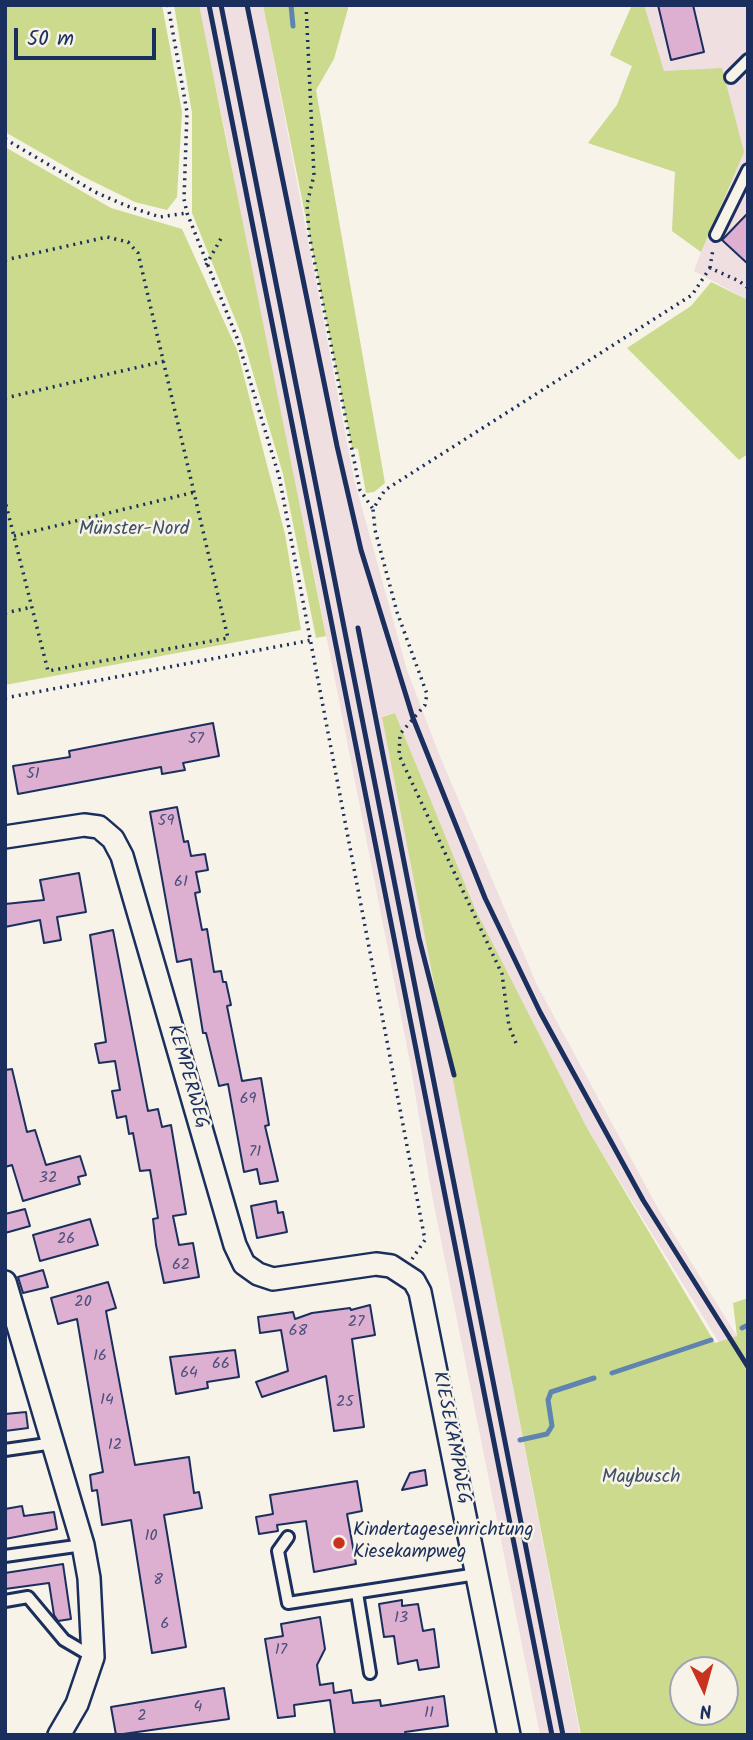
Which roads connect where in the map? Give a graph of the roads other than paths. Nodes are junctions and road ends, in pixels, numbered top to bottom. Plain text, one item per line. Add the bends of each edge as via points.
1 (748, 60) edge
2 (731, 77) dead end
3 (748, 170) edge
4 (716, 235) road end
5 (5, 837) edge
6 (403, 1272) joint
7 (5, 1282) edge
8 (11, 1322) edge
9 (54, 1443) junction
10 (5, 1450) edge
11 (288, 1537) dead end
12 (83, 1545) junction
13 (5, 1556) edge
14 (477, 1574) junction
15 (357, 1593) junction
16 (5, 1601) edge
17 (93, 1657) junction
18 (370, 1673) dead end
19 (59, 1735) edge
20 (509, 1735) edge

1 - 2 lane
3 - 4 lane
5 - 6 street, KEMPERWEG via 85,825 99,827 113,839 122,856 244,1264 273,1279 376,1264
6 - 14 street, KIESEKAMPWEG via 421,1292
7 - 8 street
8 - 9 street
9 - 10 lane
9 - 12 street
11 - 15 lane via 278,1551 288,1603
12 - 13 lane
12 - 17 street
14 - 15 lane
14 - 20 street, KIESEKAMPWEG
15 - 18 lane
16 - 17 lane via 28,1597 64,1640
17 - 19 street via 77,1704

